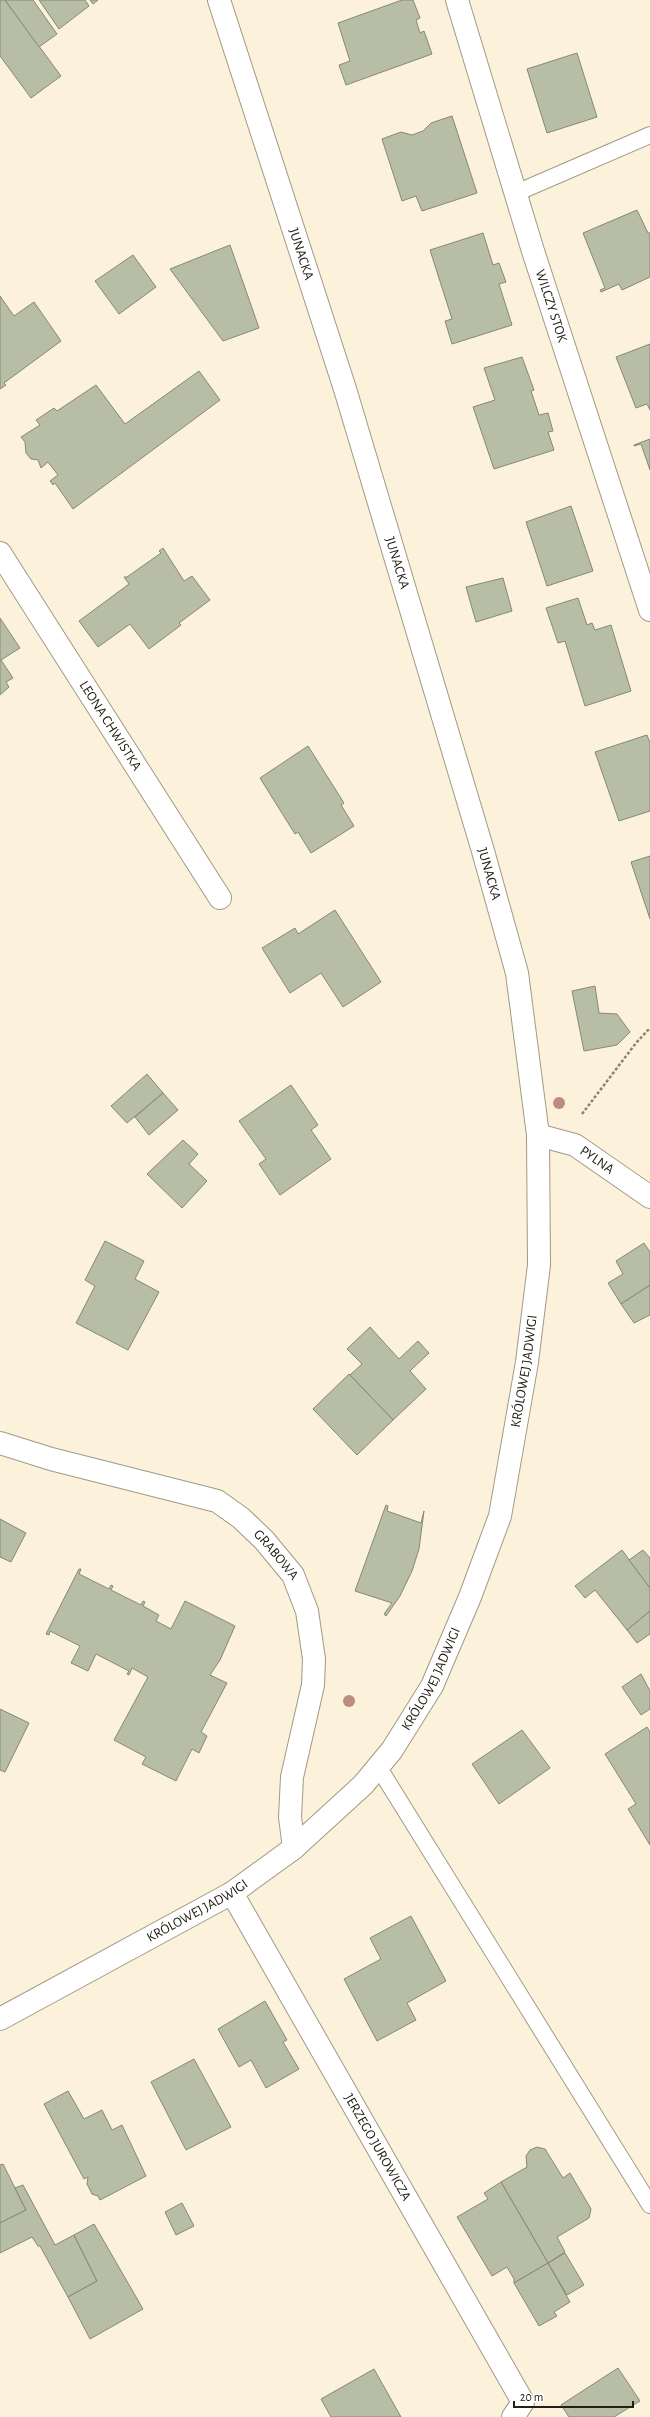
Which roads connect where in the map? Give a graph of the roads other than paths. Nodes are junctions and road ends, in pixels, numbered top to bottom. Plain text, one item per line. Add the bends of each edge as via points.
1 (219, 0) edge
2 (457, 0) edge
3 (650, 135) edge
4 (516, 193) junction
5 (0, 553) edge
6 (650, 610) edge
7 (220, 898) dead end
8 (538, 1135) junction
9 (650, 1197) edge
10 (0, 1443) edge
11 (379, 1768) junction
12 (294, 1848) junction
13 (232, 1893) junction
14 (0, 2019) edge
15 (650, 2205) edge
16 (518, 2410) edge

1 - 8 street, JUNACKA via 345,389 485,858 517,973
2 - 4 street, WILCZY STOK
3 - 4 lane
4 - 6 street, WILCZY STOK
5 - 7 street, LEONA CHWISTKA
8 - 9 street, PYLNA via 575,1145
8 - 11 street, KRÓLOWEJ JADWIGI via 539,1265 527,1362 500,1516 470,1597 432,1686 406,1730
10 - 12 street, GRABOWA via 51,1459 217,1501 241,1518 264,1540 293,1575 307,1612 314,1659 313,1685 292,1777 290,1817
11 - 12 street, KRÓLOWEJ JADWIGI
11 - 15 lane
12 - 13 street, KRÓLOWEJ JADWIGI
13 - 14 street, KRÓLOWEJ JADWIGI
13 - 16 street, JERZEGO JUROWICZA

